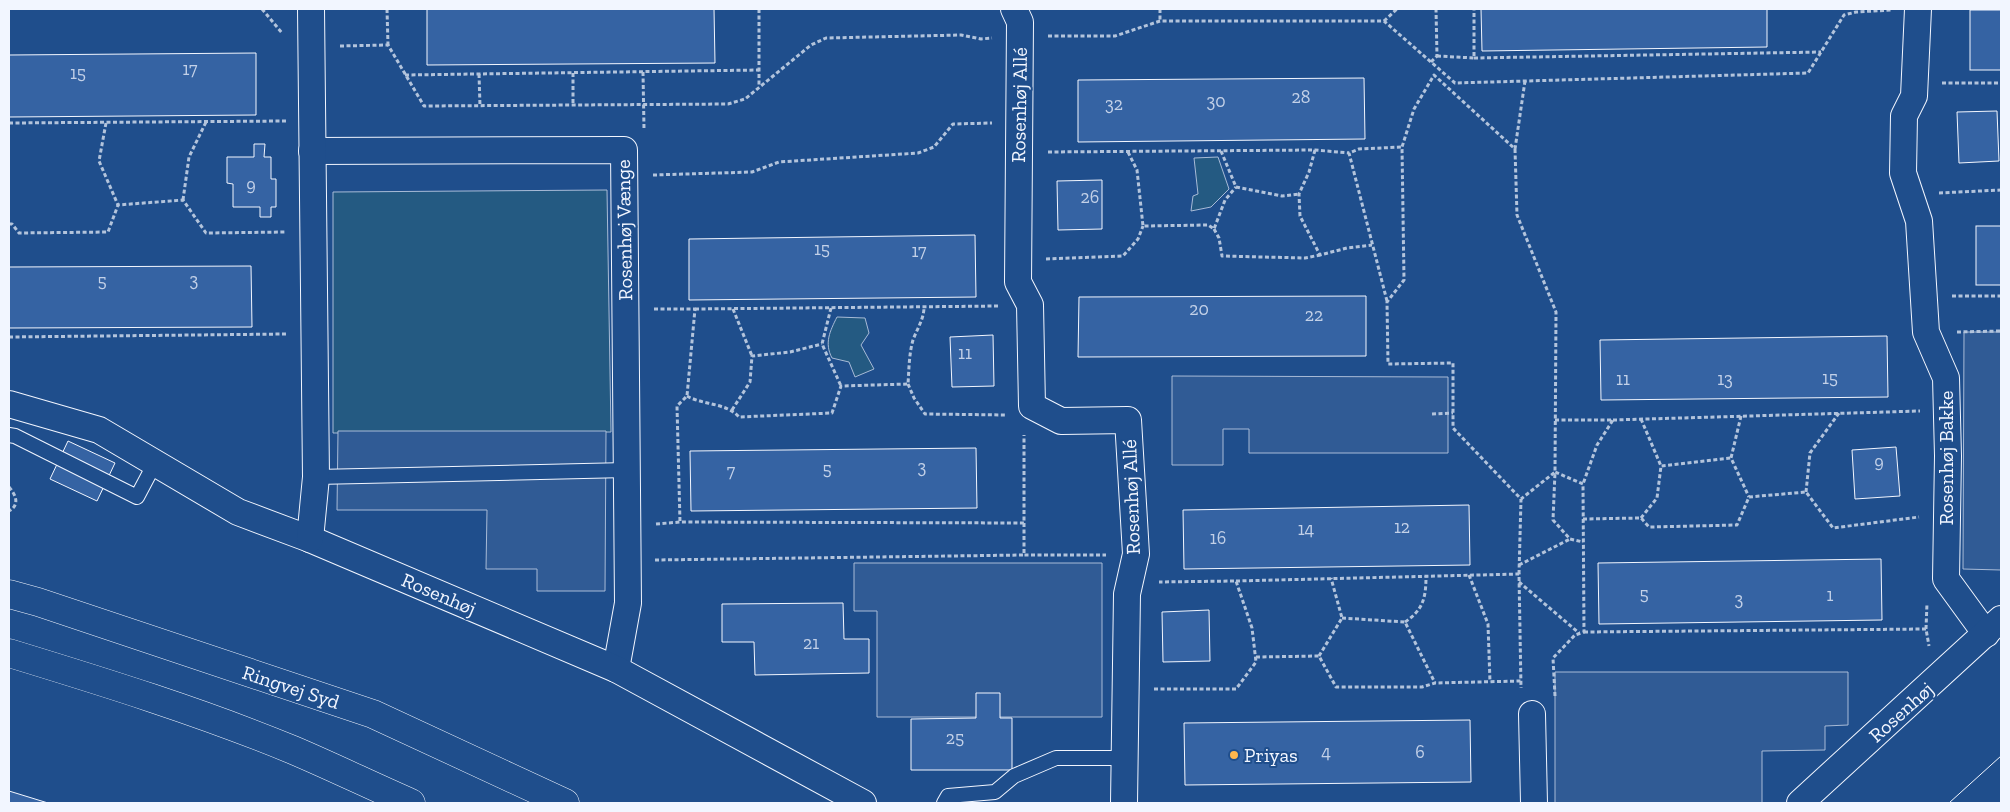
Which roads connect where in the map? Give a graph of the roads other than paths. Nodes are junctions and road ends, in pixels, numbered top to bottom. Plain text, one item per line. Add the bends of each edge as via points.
1 (311, 9) edge
2 (1014, 9) edge
3 (1905, 9) edge
4 (312, 151) junction
5 (9, 404) edge
6 (9, 435) edge
7 (155, 463) junction
8 (627, 470) junction
9 (316, 477) junction
10 (310, 539) junction
11 (9, 594) edge
12 (1993, 627) edge
13 (9, 653) edge
14 (616, 669) junction
15 (1544, 710) road end
16 (292, 750) junction
17 (1125, 758) junction
18 (370, 803) edge
19 (411, 803) edge
20 (565, 803) edge
21 (863, 803) edge
22 (944, 803) edge
23 (1124, 803) edge
24 (1534, 803) edge
25 (1800, 803) edge

1 - 4 street
2 - 17 street, Rosenhøj Allé via 1020,22 1018,282 1030,306 1021,411 1060,421 1128,420 1136,554 1126,594
3 - 12 street, Rosenhøj Bakke via 1915,83 1914,96 1904,116 1903,173 1919,221 1926,332 1946,378 1946,580
4 - 8 street, Rosenhøj Vænge via 624,150
4 - 9 street
5 - 7 street, Rosenhøj via 98,430
6 - 7 lane via 137,497
7 - 10 street, Rosenhøj via 238,512
8 - 9 lane
8 - 14 street, Rosenhøj Vænge via 628,603
9 - 10 street
10 - 14 street, Rosenhøj
11 - 20 main road, Ringvej Syd via 373,714
12 - 25 street, Rosenhøj
13 - 16 main road via 103,682
14 - 21 street, Rosenhøj
15 - 24 street
16 - 18 main road
16 - 19 main road
17 - 22 lane via 1056,758 1014,776 995,792 948,796
17 - 23 street, Rosenhøj Allé

